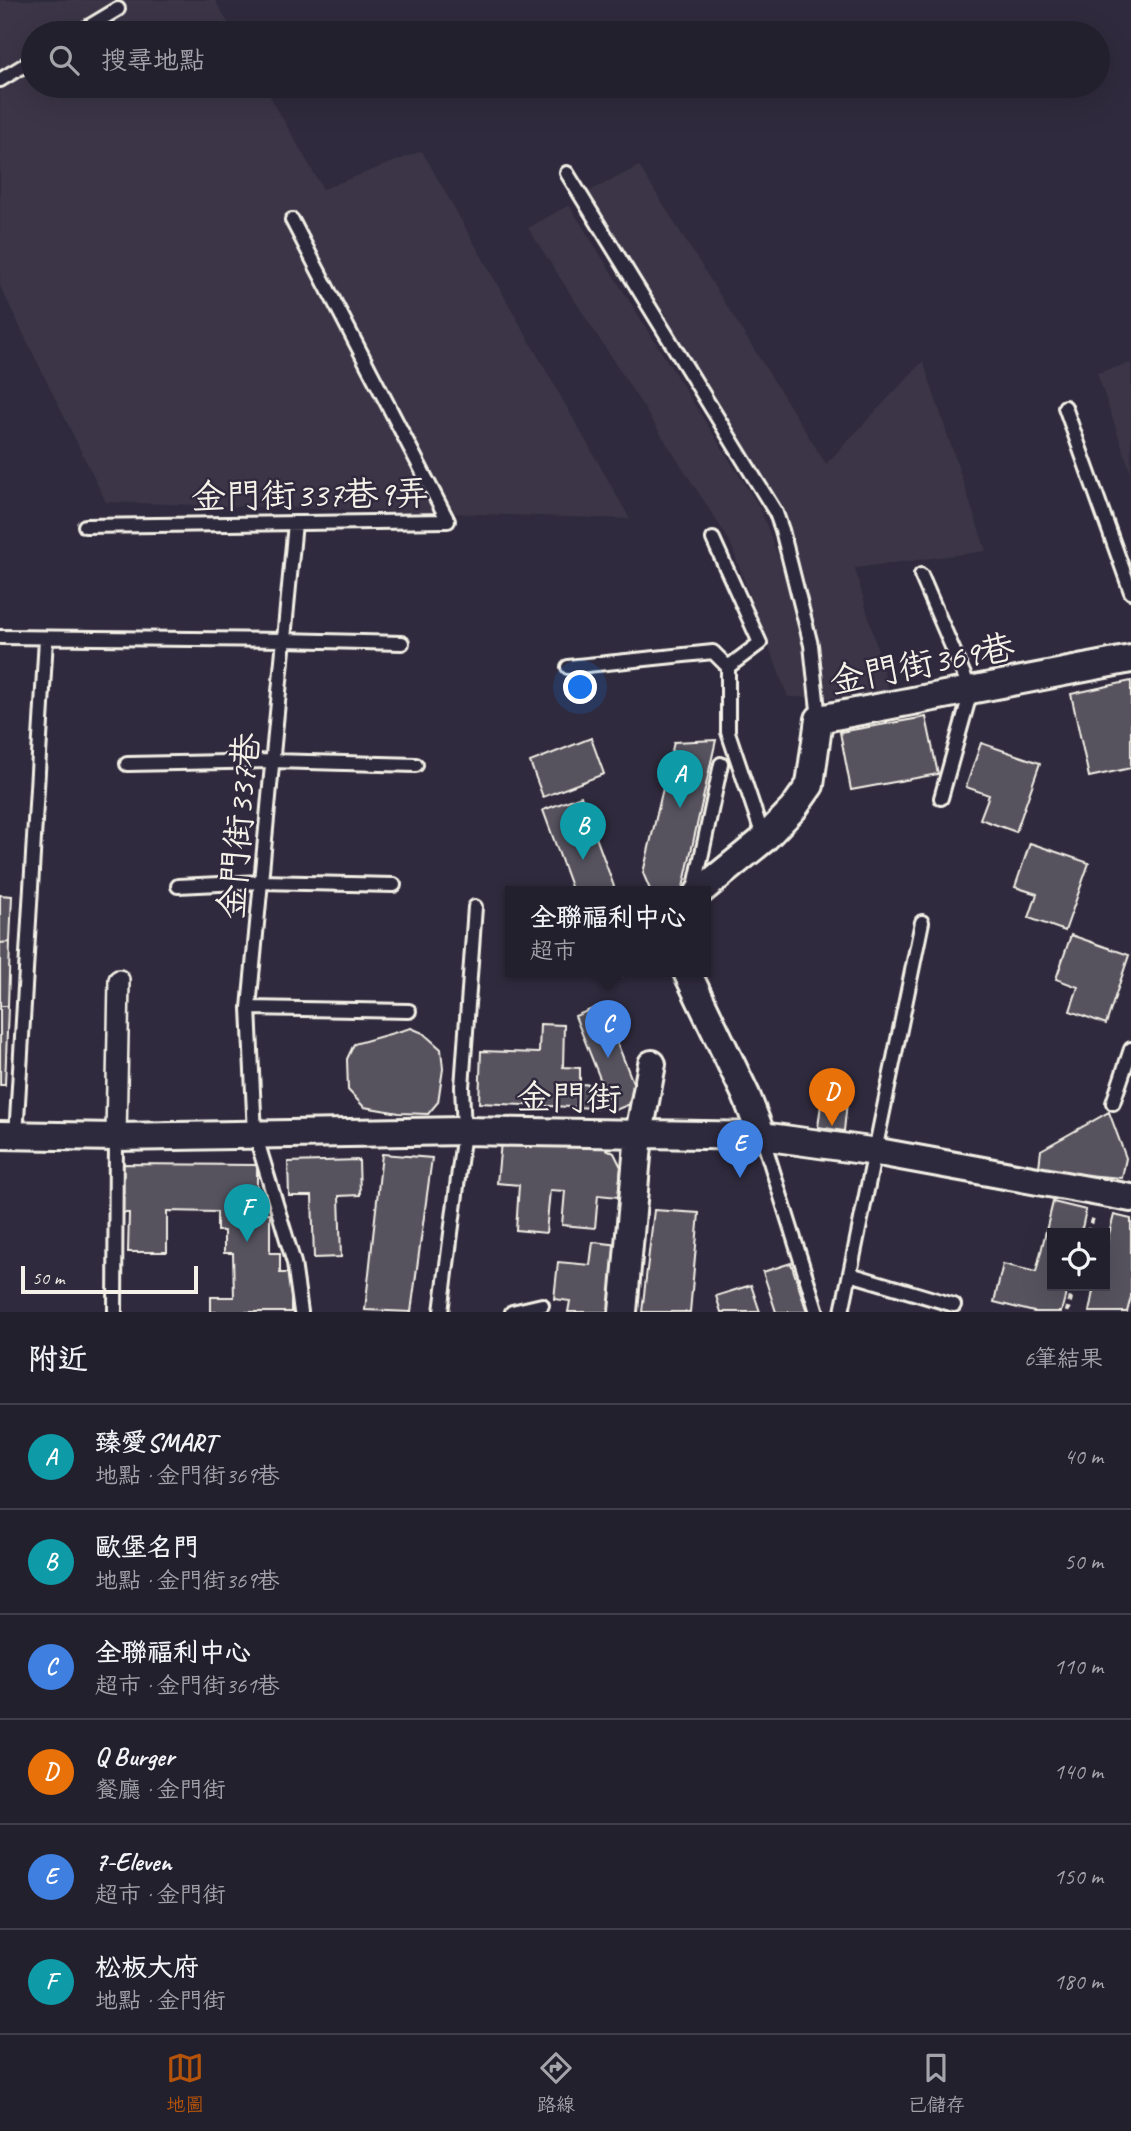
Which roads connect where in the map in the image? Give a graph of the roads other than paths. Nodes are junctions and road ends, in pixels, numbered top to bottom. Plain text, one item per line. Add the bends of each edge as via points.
1 (118, 9) dead end
2 (98, 21) edge
3 (21, 67) edge
4 (0, 80) edge
5 (567, 173) dead end
6 (292, 220) dead end
7 (1065, 407) dead end
8 (295, 523) junction
9 (85, 526) dead end
10 (713, 539) dead end
11 (922, 575) dead end
12 (1131, 592) edge
13 (0, 637) edge
14 (46, 639) junction
15 (284, 640) junction
16 (402, 643) dead end
17 (1131, 659) edge
18 (568, 667) dead end
19 (728, 667) junction
20 (971, 691) junction
21 (819, 719) junction
22 (273, 761) junction
23 (127, 764) dead end
24 (721, 764) dead end
25 (416, 765) dead end
26 (941, 798) dead end
27 (764, 839) junction
28 (261, 882) junction
29 (394, 885) dead end
30 (178, 886) dead end
31 (697, 886) edge
32 (704, 886) edge
33 (475, 907) dead end
34 (922, 922) dead end
35 (689, 977) edge
36 (119, 981) dead end
37 (250, 1008) junction
38 (409, 1011) dead end
39 (1131, 1049) edge
40 (652, 1064) dead end
41 (1113, 1103) dead end
42 (464, 1131) junction
43 (255, 1134) junction
44 (639, 1134) junction
45 (8, 1136) edge
46 (762, 1136) junction
47 (116, 1137) junction
48 (874, 1151) junction
49 (1131, 1198) edge
50 (850, 1274) junction
51 (542, 1305) dead end
52 (954, 1305) dead end
53 (115, 1312) edge
54 (301, 1312) edge
55 (441, 1312) edge
56 (512, 1312) edge
57 (623, 1312) edge
58 (817, 1312) edge
59 (842, 1312) edge

1 - 2 lane
3 - 4 lane
5 - 21 lane via 776,513 811,645
6 - 8 lane, 金門街337巷9弄 via 448,521
7 - 12 lane
8 - 9 lane, 金門街337巷9弄
8 - 15 lane, 金門街337巷
10 - 19 lane via 760,643
11 - 20 lane
13 - 14 lane
14 - 15 lane
14 - 45 lane
15 - 16 lane
15 - 22 lane, 金門街337巷
17 - 20 street, 金門街369巷
18 - 19 lane via 713,652
19 - 27 lane via 728,732
20 - 21 street, 金門街369巷
20 - 26 lane
21 - 27 street, 金門街369巷 via 810,785
22 - 23 lane
22 - 25 lane
22 - 28 lane, 金門街337巷
24 - 31 lane
27 - 32 street, 金門街369巷
28 - 29 lane
28 - 30 lane
28 - 37 lane, 金門街337巷
33 - 42 lane via 462,1087
34 - 48 lane
35 - 46 street
36 - 47 street
37 - 38 lane
37 - 43 lane, 金門街337巷
39 - 41 lane
40 - 44 street
42 - 43 street, 金門街
42 - 44 street, 金門街
42 - 55 lane
43 - 47 street, 金門街
43 - 54 lane, 金門街337巷 via 294,1263
44 - 46 street, 金門街
44 - 57 street
45 - 47 street, 金門街
46 - 48 street, 金門街
46 - 58 lane
47 - 53 lane
48 - 49 street, 金門街
48 - 50 lane
50 - 52 lane
50 - 59 lane
51 - 56 lane

